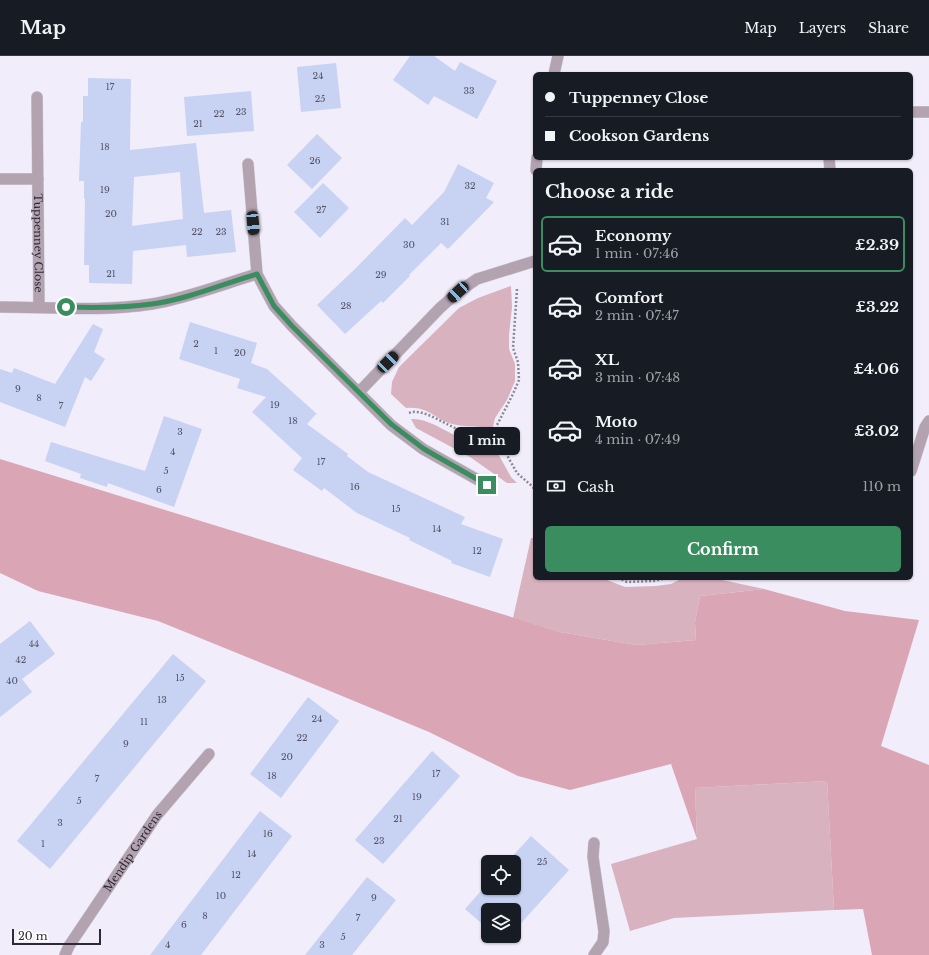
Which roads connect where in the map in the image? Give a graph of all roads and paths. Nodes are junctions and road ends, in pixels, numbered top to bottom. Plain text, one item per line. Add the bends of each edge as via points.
1 (558, 56) edge
2 (554, 72) edge
3 (37, 97) dead end
4 (913, 112) edge
5 (929, 112) edge
6 (248, 164) dead end
7 (0, 179) edge
8 (38, 179) junction
9 (533, 262) edge
10 (517, 267) junction
11 (257, 274) junction
12 (0, 307) edge
13 (39, 307) junction
14 (359, 392) junction
15 (929, 421) edge
16 (391, 424) junction
17 (498, 433) junction
18 (913, 465) edge
19 (487, 485) dead end
20 (533, 489) edge
21 (622, 580) edge
22 (658, 580) edge
23 (209, 754) dead end
24 (594, 843) dead end
25 (65, 955) edge
26 (594, 955) edge

1 - 2 street
3 - 8 street, Tuppenney Close
4 - 5 street
6 - 11 street
7 - 8 street, Tuppenney Close
8 - 13 street, Tuppenney Close
9 - 10 street
10 - 14 street via 477,279 458,292
10 - 17 path via 513,348 518,362 519,380 498,425
11 - 13 street, Tuppenney Close via 192,295 152,304 108,308
11 - 14 street via 274,306
12 - 13 street, Tuppenney Close
14 - 16 street
15 - 18 street
16 - 17 path via 410,412 420,412 460,430 478,434
16 - 19 street via 424,449
17 - 20 path via 498,439 517,473
21 - 22 path
23 - 25 street, Mendip Gardens via 157,815
24 - 26 street via 593,857 604,931 603,942

